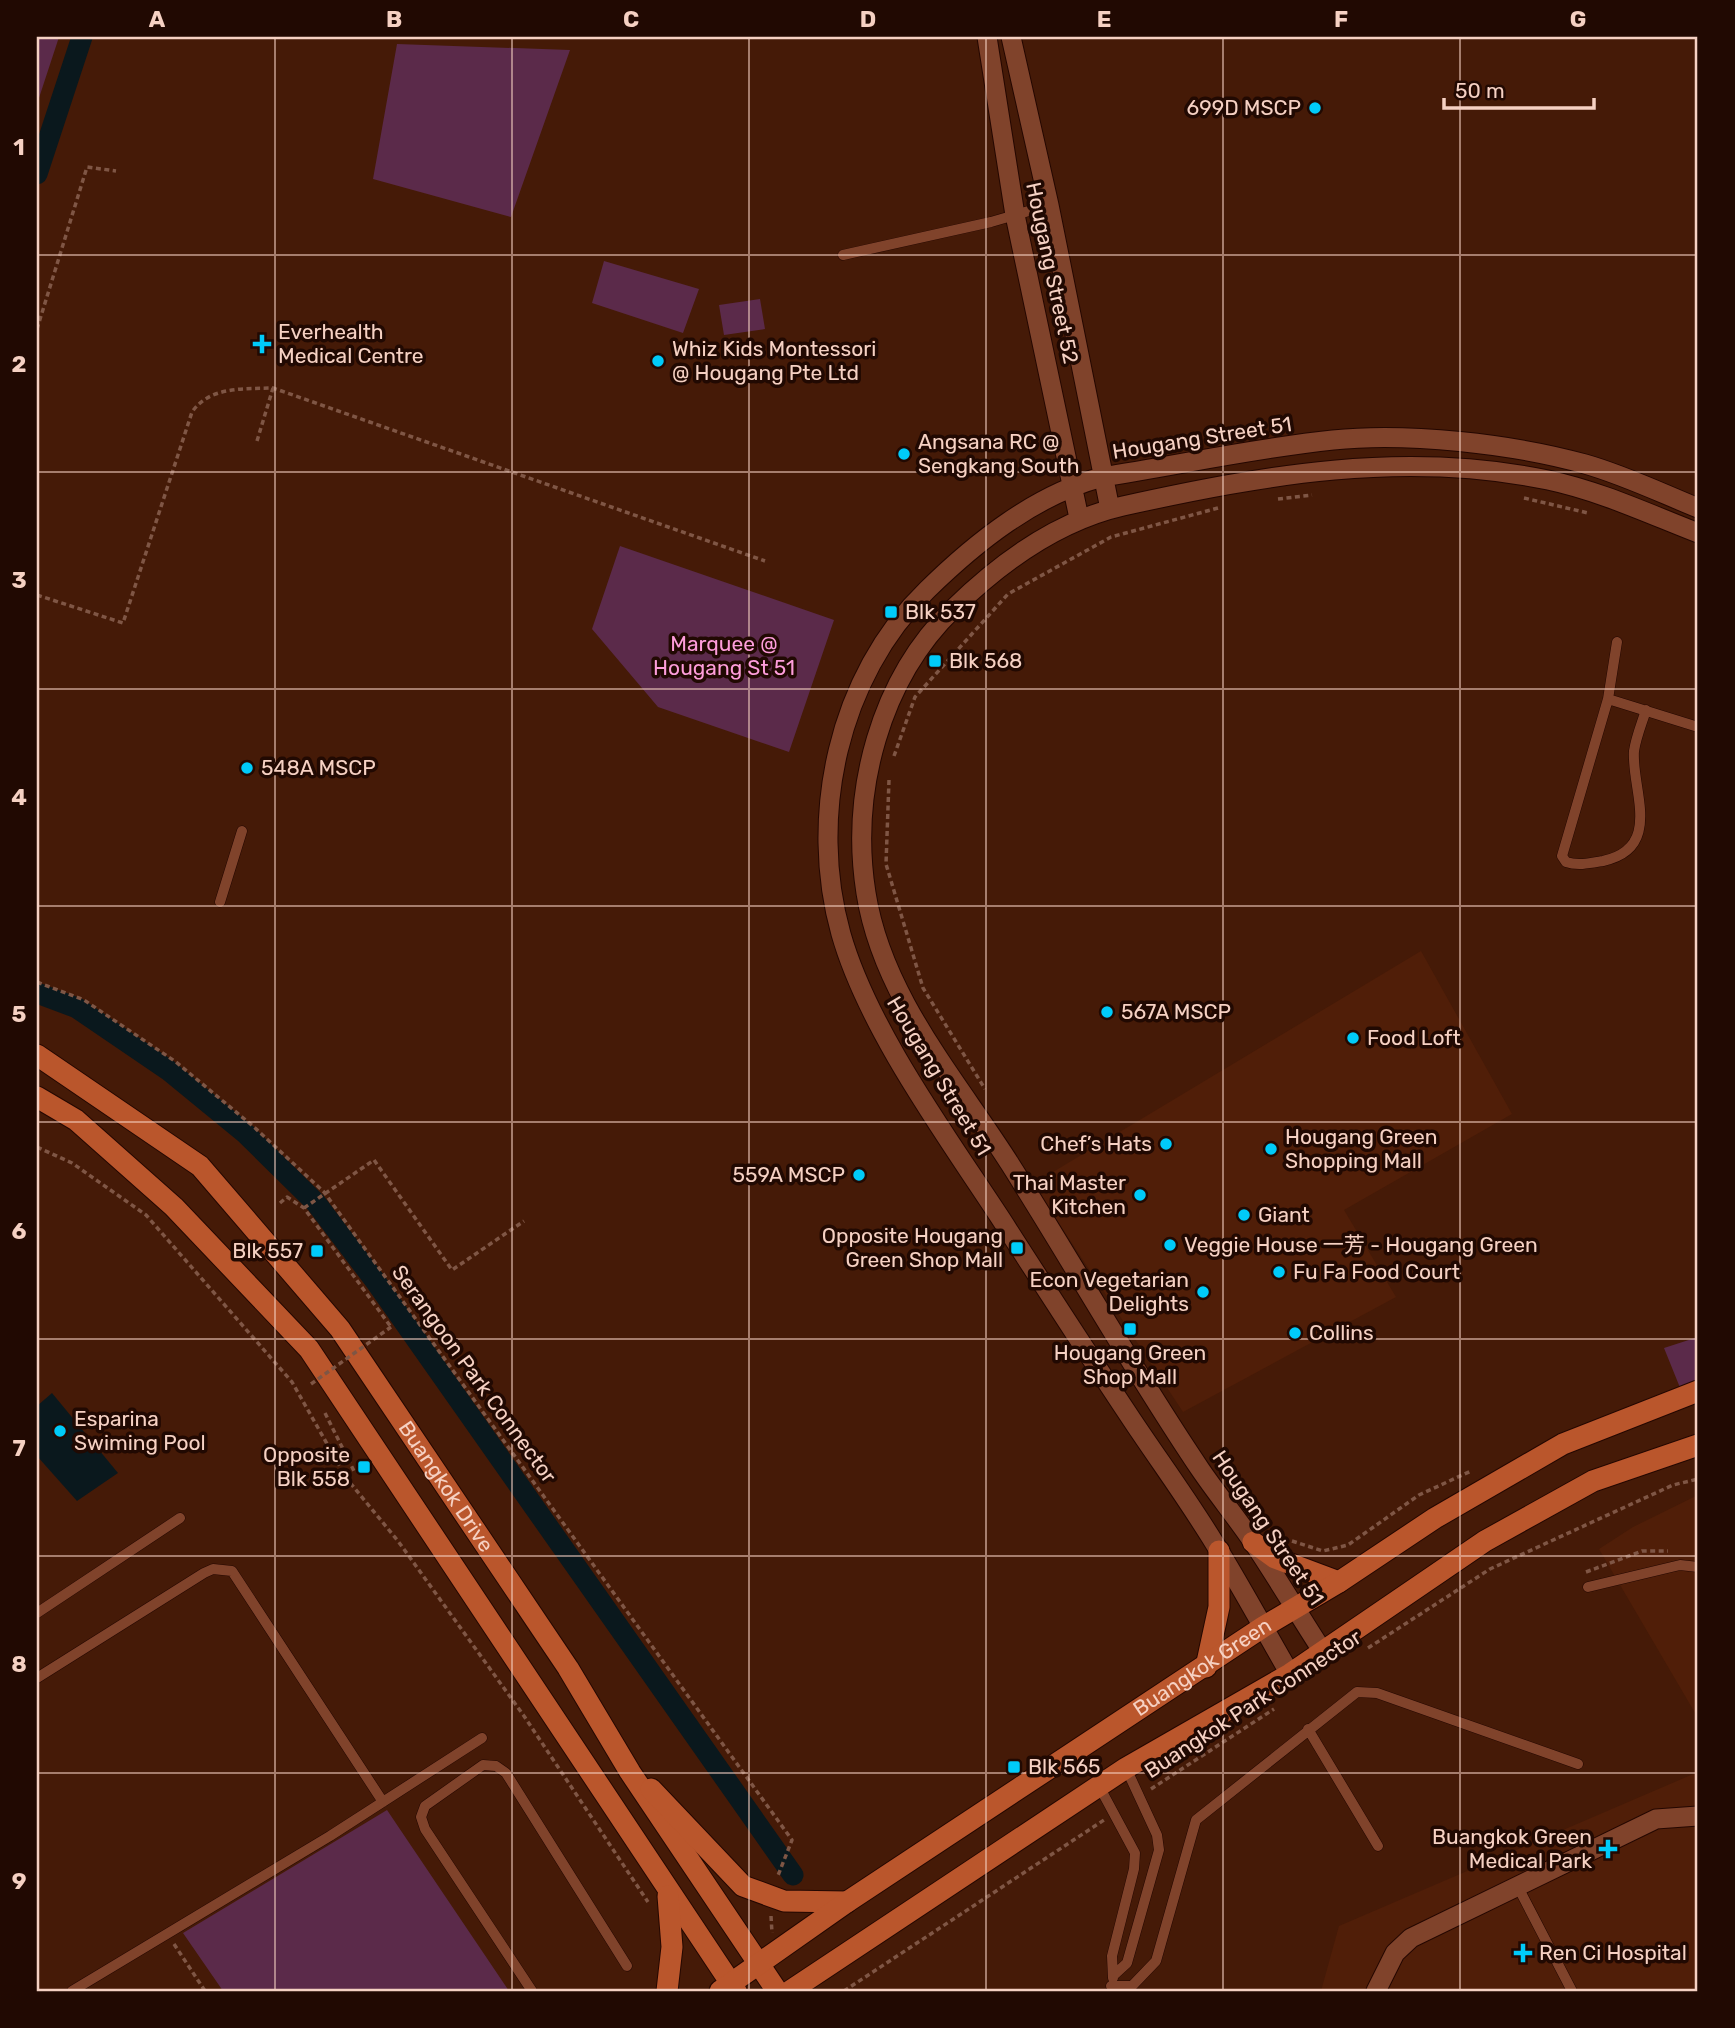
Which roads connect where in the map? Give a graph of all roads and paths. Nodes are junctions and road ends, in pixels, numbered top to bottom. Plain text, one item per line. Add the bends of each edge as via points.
1 (987, 37) edge
2 (1011, 37) edge
3 (116, 171) dead end
4 (1049, 205) junction
5 (1015, 215) junction
6 (843, 255) dead end
7 (37, 329) edge
8 (273, 388) junction
9 (257, 441) dead end
10 (1102, 477) junction
11 (1072, 485) junction
12 (1314, 494) dead end
13 (1512, 495) dead end
14 (1275, 499) dead end
15 (1224, 507) dead end
16 (1698, 508) edge
17 (1110, 509) junction
18 (1599, 516) dead end
19 (1079, 518) junction
20 (1698, 533) edge
21 (765, 561) dead end
22 (37, 596) edge
23 (1617, 642) dead end
24 (1608, 699) junction
25 (1646, 709) junction
26 (1698, 727) edge
27 (893, 759) dead end
28 (889, 771) dead end
29 (242, 831) dead end
30 (220, 902) dead end
31 (37, 982) edge
32 (37, 1055) edge
33 (989, 1096) dead end
34 (37, 1097) edge
35 (37, 1147) edge
36 (324, 1192) junction
37 (280, 1203) dead end
38 (304, 1208) junction
39 (524, 1221) dead end
40 (1698, 1391) edge
41 (316, 1395) dead end
42 (322, 1406) dead end
43 (1698, 1445) edge
44 (1477, 1468) dead end
45 (355, 1473) dead end
46 (1698, 1479) edge
47 (180, 1518) dead end
48 (1286, 1539) dead end
49 (1253, 1542) junction
50 (1219, 1551) junction
51 (1698, 1567) edge
52 (1339, 1582) junction
53 (1588, 1587) dead end
54 (1295, 1609) junction
55 (37, 1612) edge
56 (1263, 1627) junction
57 (1323, 1652) junction
58 (1358, 1654) dead end
59 (1206, 1667) junction
60 (1290, 1674) junction
61 (37, 1678) edge
62 (1278, 1707) dead end
63 (1308, 1729) junction
64 (482, 1738) dead end
65 (1578, 1764) dead end
66 (1126, 1768) junction
67 (630, 1772) junction
68 (1099, 1786) junction
69 (1139, 1797) junction
70 (383, 1802) junction
71 (1115, 1813) junction
72 (1698, 1816) edge
73 (1378, 1846) dead end
74 (782, 1867) dead end
75 (1518, 1887) junction
76 (668, 1894) junction
77 (847, 1902) junction
78 (650, 1905) dead end
79 (167, 1933) junction
80 (834, 1962) junction
81 (759, 1963) junction
82 (627, 1966) dead end
83 (1115, 1974) junction
84 (1109, 1988) edge
85 (729, 1989) edge
86 (72, 1991) edge
87 (205, 1991) edge
88 (532, 1991) edge
89 (667, 1991) edge
90 (777, 1991) edge
91 (790, 1991) edge
92 (820, 1991) edge
93 (844, 1991) edge
94 (1376, 1991) edge
95 (1572, 1991) edge

1 - 5 street, Hougang Street 52
2 - 4 street, Hougang Street 52
3 - 7 path via 87,167
4 - 5 lane
4 - 10 street, Hougang Street 52
5 - 6 lane
5 - 11 street, Hougang Street 52
8 - 9 path
8 - 21 path
8 - 22 path via 216,393 200,401 192,412 123,623
10 - 11 street, Hougang Street 51
10 - 16 street, Hougang Street 51 via 1333,440 1380,438 1561,458
10 - 17 street, Hougang Street 52
11 - 19 street, Hougang Street 52
11 - 50 street, Hougang Street 51 via 965,553 900,616 880,646 840,743 829,794 826,834 832,895 841,936 875,1019
12 - 14 path
13 - 18 path
15 - 27 path via 1111,537 1008,594 915,697
17 - 19 street, Hougang Street 51
17 - 20 street, Hougang Street 51 via 1237,482 1321,470 1420,464 1553,481
19 - 49 street, Hougang Street 51 via 979,583 935,626 902,674 879,732 863,801 866,895 878,940 904,1001 932,1048 1009,1162 1201,1472
23 - 24 lane
24 - 25 lane
24 - 25 lane via 1562,856 1573,864 1611,859 1633,841 1642,806 1634,748
25 - 26 lane
28 - 33 path via 886,864 923,988
29 - 30 lane
31 - 36 path, Serangoon Park Connector via 84,1000 176,1062
32 - 67 main road, Buangkok Drive via 200,1166 340,1329 561,1657
34 - 76 main road, Buangkok Drive via 76,1119 174,1207 309,1349
35 - 78 path via 72,1163 146,1215 292,1382 347,1479 398,1541 524,1716
36 - 38 path
36 - 39 path via 374,1160 452,1270
36 - 74 path, Serangoon Park Connector via 792,1840
37 - 38 path via 287,1197
38 - 41 path, bridge via 391,1327 311,1384
40 - 52 main road, Buangkok Green via 1563,1444 1435,1518
42 - 45 path
43 - 57 main road, Buangkok Green via 1593,1481 1485,1541
44 - 48 path via 1419,1495 1348,1545 1323,1551
46 - 58 path, Buangkok Park Connector via 1673,1485 1490,1569
47 - 55 lane
49 - 52 main road via 1275,1558
49 - 54 street, Hougang Street 51
50 - 56 street, Hougang Street 51
50 - 59 main road via 1219,1607
51 - 53 lane via 1680,1566
52 - 54 main road, Buangkok Green
54 - 56 main road, Buangkok Green
54 - 57 street, Hougang Street 51
56 - 59 main road, Buangkok Green
56 - 60 street, Hougang Street 51
57 - 60 main road, Buangkok Green
59 - 77 main road, Buangkok Green
60 - 66 main road, Buangkok Green
61 - 70 lane via 204,1573 232,1571
62 - 69 path, Buangkok Park Connector
63 - 65 lane via 1357,1692 1367,1690
63 - 73 lane
63 - 84 lane via 1196,1820 1156,1961 1132,1986
64 - 70 lane
66 - 68 main road, Buangkok Green
66 - 69 lane
67 - 77 main road via 664,1799 743,1886 784,1900
67 - 81 main road, Buangkok Drive
68 - 71 lane
68 - 80 main road, Buangkok Green
69 - 83 lane via 1159,1850 1127,1963
70 - 79 lane
71 - 83 lane via 1135,1853 1135,1869 1111,1956
71 - 93 path
72 - 75 street via 1656,1819
75 - 94 street via 1401,1944
75 - 95 lane
76 - 85 main road, Buangkok Drive
76 - 89 main road via 672,1947
77 - 81 main road, Buangkok Green
79 - 86 lane
79 - 87 path
80 - 91 main road, Buangkok Green
80 - 92 main road
81 - 85 main road, Buangkok Green
81 - 90 main road, Buangkok Drive
82 - 88 lane via 506,1773 483,1765 425,1806 421,1816 425,1829
83 - 84 lane

